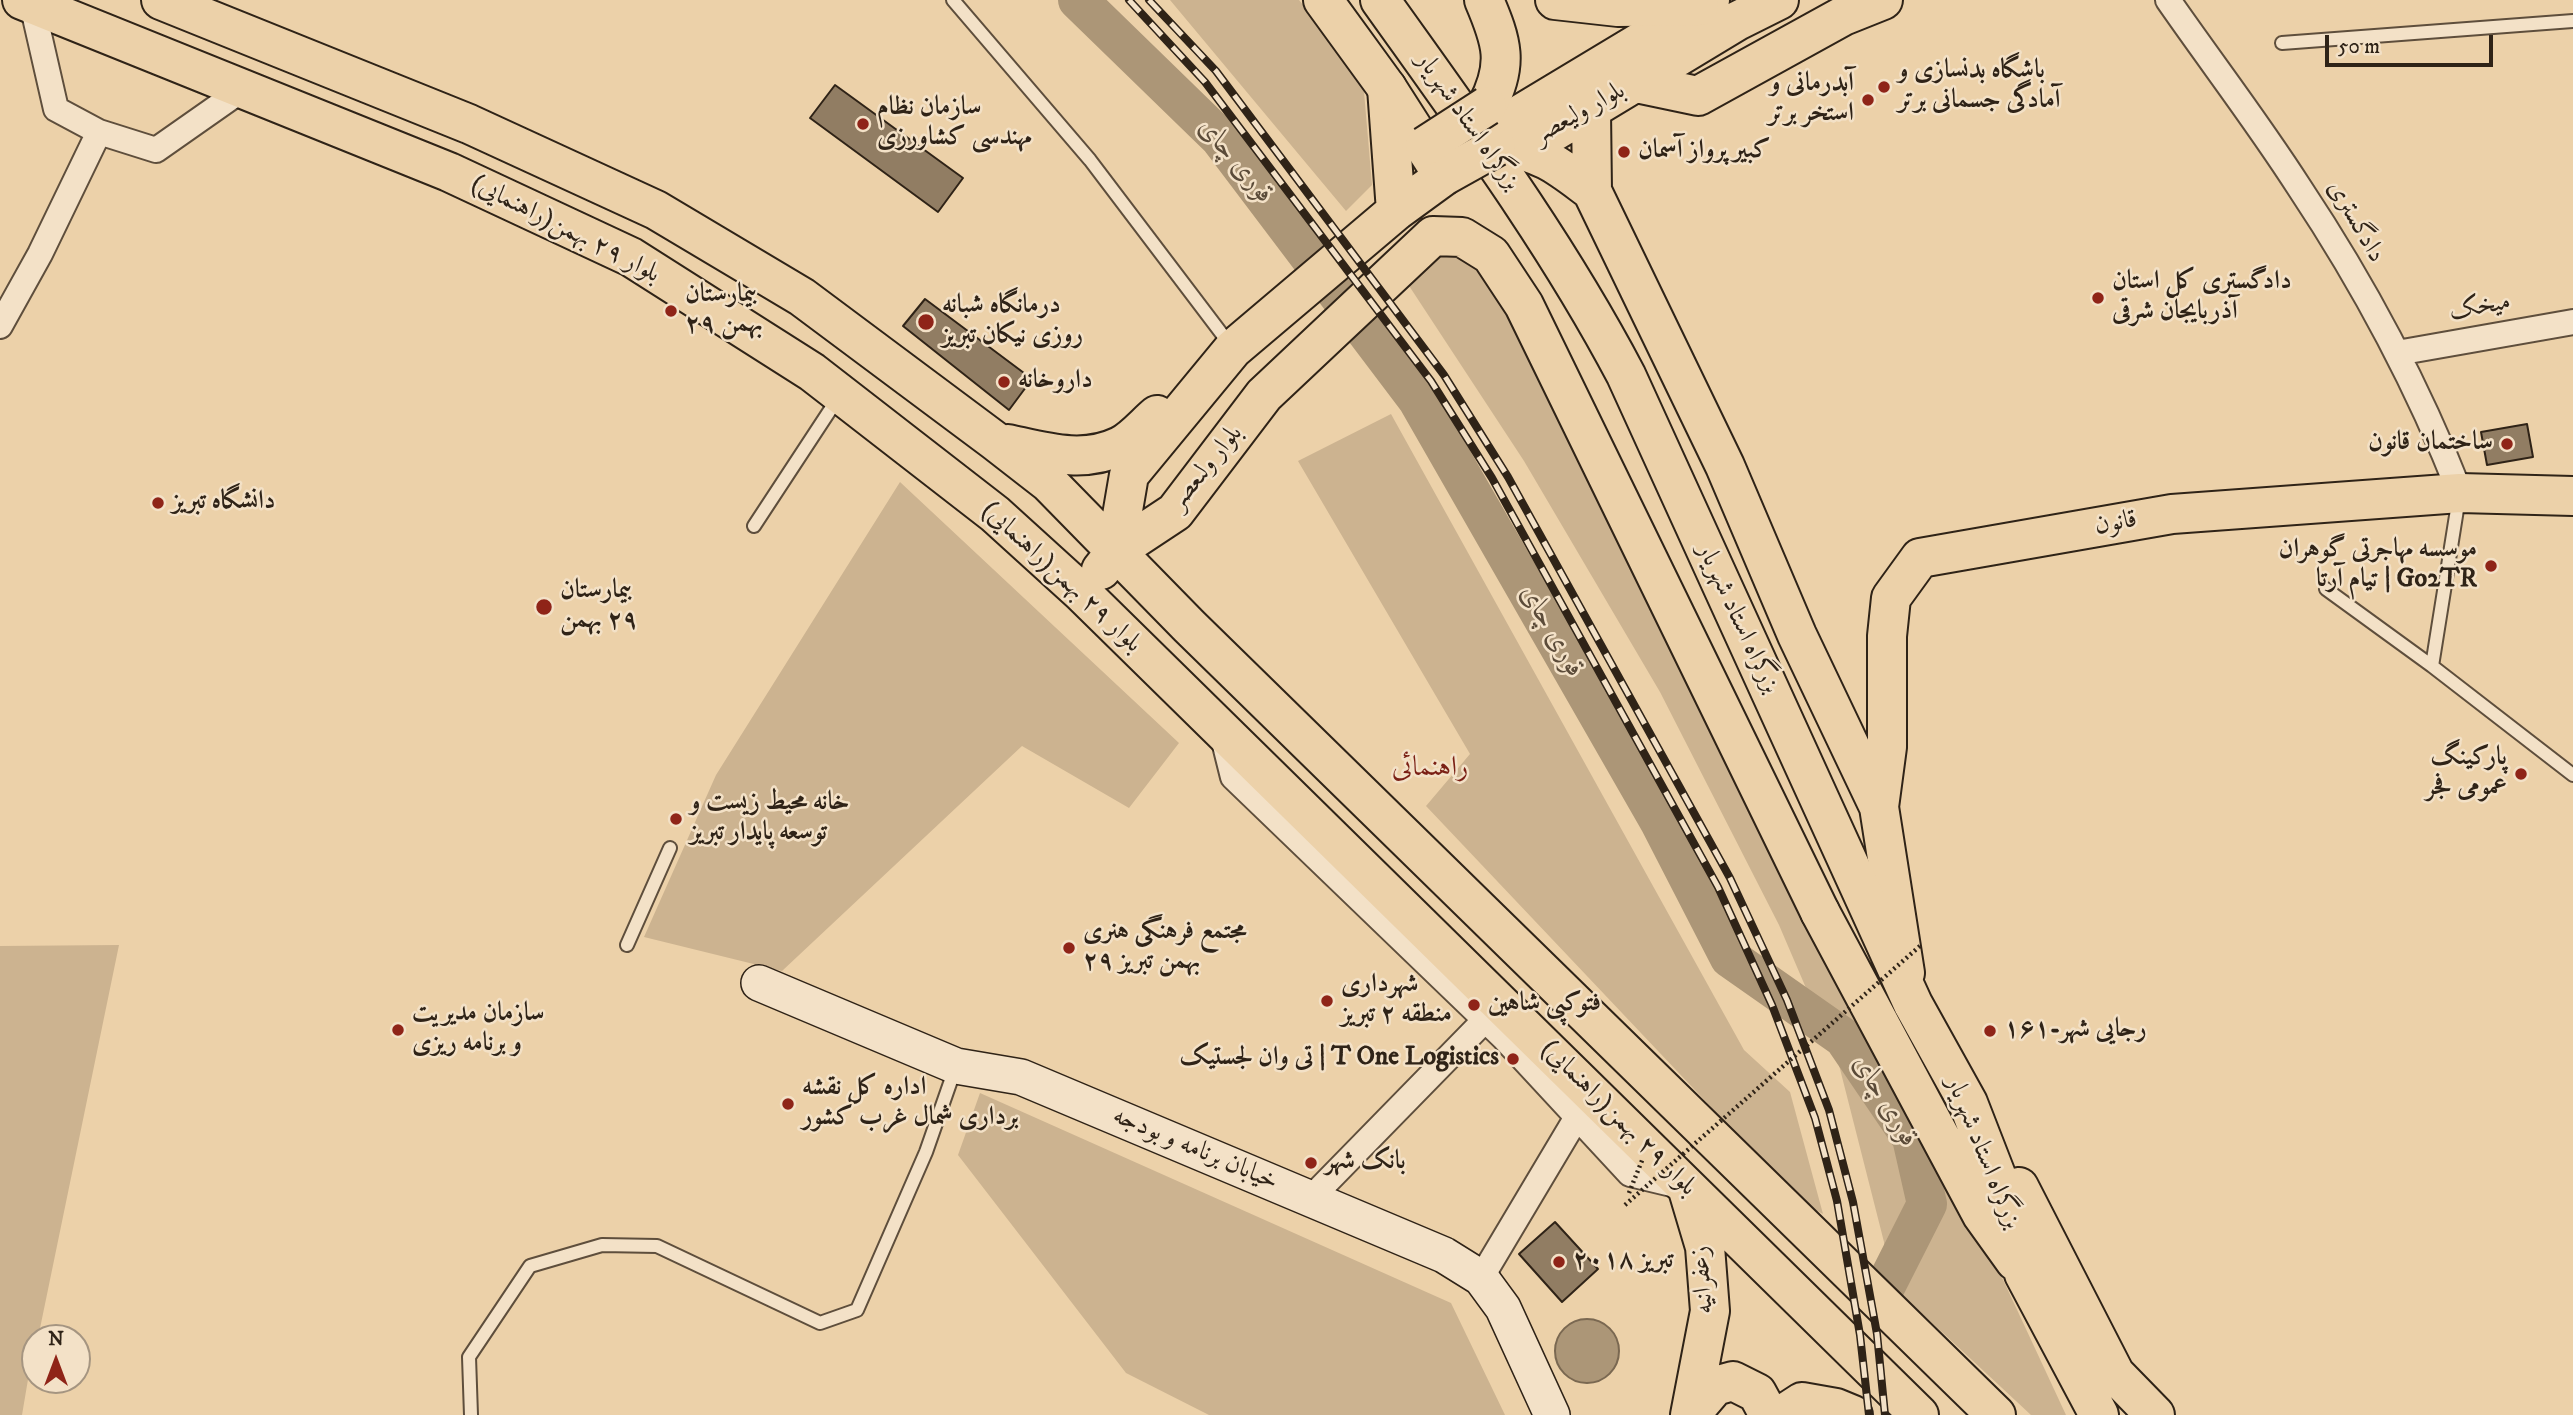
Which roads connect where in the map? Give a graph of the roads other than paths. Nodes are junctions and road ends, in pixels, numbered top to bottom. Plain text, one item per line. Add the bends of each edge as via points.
1 (953, 0) edge
2 (1323, 0) edge
3 (1380, 0) edge
4 (1484, 0) edge
5 (1555, 0) edge
6 (1779, 0) edge
7 (1883, 0) edge
8 (2168, 0) edge
9 (166, 1) edge
10 (27, 2) edge
11 (1704, 3) edge
12 (2573, 21) edge
13 (2282, 43) dead end
14 (1636, 83) junction
15 (1387, 88) junction
16 (243, 89) junction
17 (1591, 111) junction
18 (469, 124) junction
19 (99, 132) junction
20 (1496, 147) junction
21 (1434, 161) junction
22 (449, 172) junction
23 (1592, 191) junction
24 (1396, 211) junction
25 (1433, 236) joint
26 (2573, 322) edge
27 (0, 326) edge
28 (1245, 338) junction
29 (2397, 353) junction
30 (840, 395) junction
31 (995, 441) junction
32 (2460, 493) junction
33 (2573, 496) edge
34 (754, 526) dead end
35 (1116, 551) junction
36 (2326, 589) dead end
37 (1082, 593) junction
38 (2432, 666) junction
39 (1222, 732) junction
40 (2573, 775) edge
41 (1879, 807) junction
42 (670, 848) dead end
43 (627, 945) dead end
44 (759, 983) dead end
45 (1908, 992) junction
46 (1485, 1020) junction
47 (956, 1066) junction
48 (1968, 1103) junction
49 (1577, 1117) junction
50 (1688, 1188) junction
51 (1310, 1199) junction
52 (2024, 1273) junction
53 (1481, 1278) junction
54 (471, 1415) edge
55 (1552, 1415) edge
56 (1690, 1415) edge
57 (1769, 1415) edge
58 (1782, 1415) edge
59 (1853, 1415) edge
60 (1919, 1415) edge
61 (1996, 1415) edge
62 (2099, 1415) edge
63 (2155, 1415) edge

1 - 28 lane
2 - 15 main road, بزرگراه استاد شهریار
3 - 45 main road, بزرگراه استاد شهریار via 1525,203 1610,344
4 - 21 main road, bridge via 1494,24 1500,82 1487,106
5 - 11 main road via 1618,7
6 - 14 main road, بلوار ولیعصر
7 - 14 main road via 1843,16 1698,96
8 - 29 street, دادگستری via 2300,188
9 - 18 main road, بلوار ٢٩ بهمن(راهنمایی)
10 - 16 main road, بلوار ٢٩ بهمن(راهنمایی)
10 - 19 street via 56,109
11 - 20 main road, بلوار ولیعصر via 1514,118
12 - 13 lane
14 - 17 main road, بلوار ولیعصر
15 - 21 main road, بزرگراه استاد شهریار
15 - 24 main road
16 - 19 street via 156,150
16 - 22 main road, بلوار ٢٩ بهمن(راهنمایی)
17 - 20 main road, بلوار ولیعصر via 1535,143
17 - 23 main road
18 - 22 main road
18 - 31 main road, بلوار ٢٩ بهمن(راهنمایی) via 656,209 802,297
19 - 27 street
20 - 21 main road, bridge
20 - 23 main road via 1545,158
21 - 24 main road, بلوار ولىعصر
22 - 30 main road, بلوار ٢٩ بهمن(راهنمایی) via 631,257 812,372
23 - 41 main road via 1725,466 1797,635
24 - 28 main road, بلوار ولىعصر
25 - 35 main road, بلوار ولىعصر via 1264,395 1175,512
25 - 52 main road, بزرگراه استاد شهریار via 1462,237 1491,255 1524,305 1820,912 1982,1215
26 - 29 street, میخک
28 - 31 main road via 1121,446 1071,456
28 - 35 main road, بلوار ولىعصر via 1129,475
29 - 32 street, دادگستری via 2431,419
30 - 34 lane
30 - 37 main road, بلوار ٢٩ بهمن(راهنمایی) via 995,514
31 - 35 main road, بلوار ٢٩ بهمن(راهنمایی) via 1049,483
32 - 33 main road, قانون
32 - 38 lane
32 - 41 main road, قانون via 2172,514 1920,558 1891,598 1886,636 1887,747
35 - 37 main road
35 - 61 main road, بلوار ٢٩ بهمن(راهنمایی)
36 - 38 lane
37 - 39 main road, بلوار ٢٩ بهمن(راهنمایی)
38 - 40 lane
39 - 46 street via 1233,777
39 - 50 main road, بلوار ٢٩ بهمن(راهنمایی)
41 - 45 main road
42 - 43 lane
44 - 47 street, خیابان برنامه و بودجه
45 - 48 main road, بزرگراه استاد شهریار
46 - 49 street
46 - 51 street
47 - 51 street, خیابان برنامه و بودجه via 1021,1077
47 - 54 lane via 926,1152 858,1310 820,1323 657,1246 602,1245 530,1266 469,1357
48 - 52 main road, بزرگراه استاد شهریار via 2008,1206
48 - 63 main road via 2000,1150 2115,1374
49 - 50 street via 1630,1174
49 - 53 street
50 - 56 main road, زعفرانیه via 1705,1247 1710,1311
50 - 60 main road, بلوار ٢٩ بهمن(راهنمایی)
51 - 53 street, خیابان برنامه و بودجه via 1444,1255
52 - 62 main road, بزرگراه استاد شهریار
53 - 55 street, خیابان برنامه و بودجه via 1503,1308
56 - 57 main road via 1715,1386 1733,1381 1757,1393
58 - 59 main road via 1802,1402

